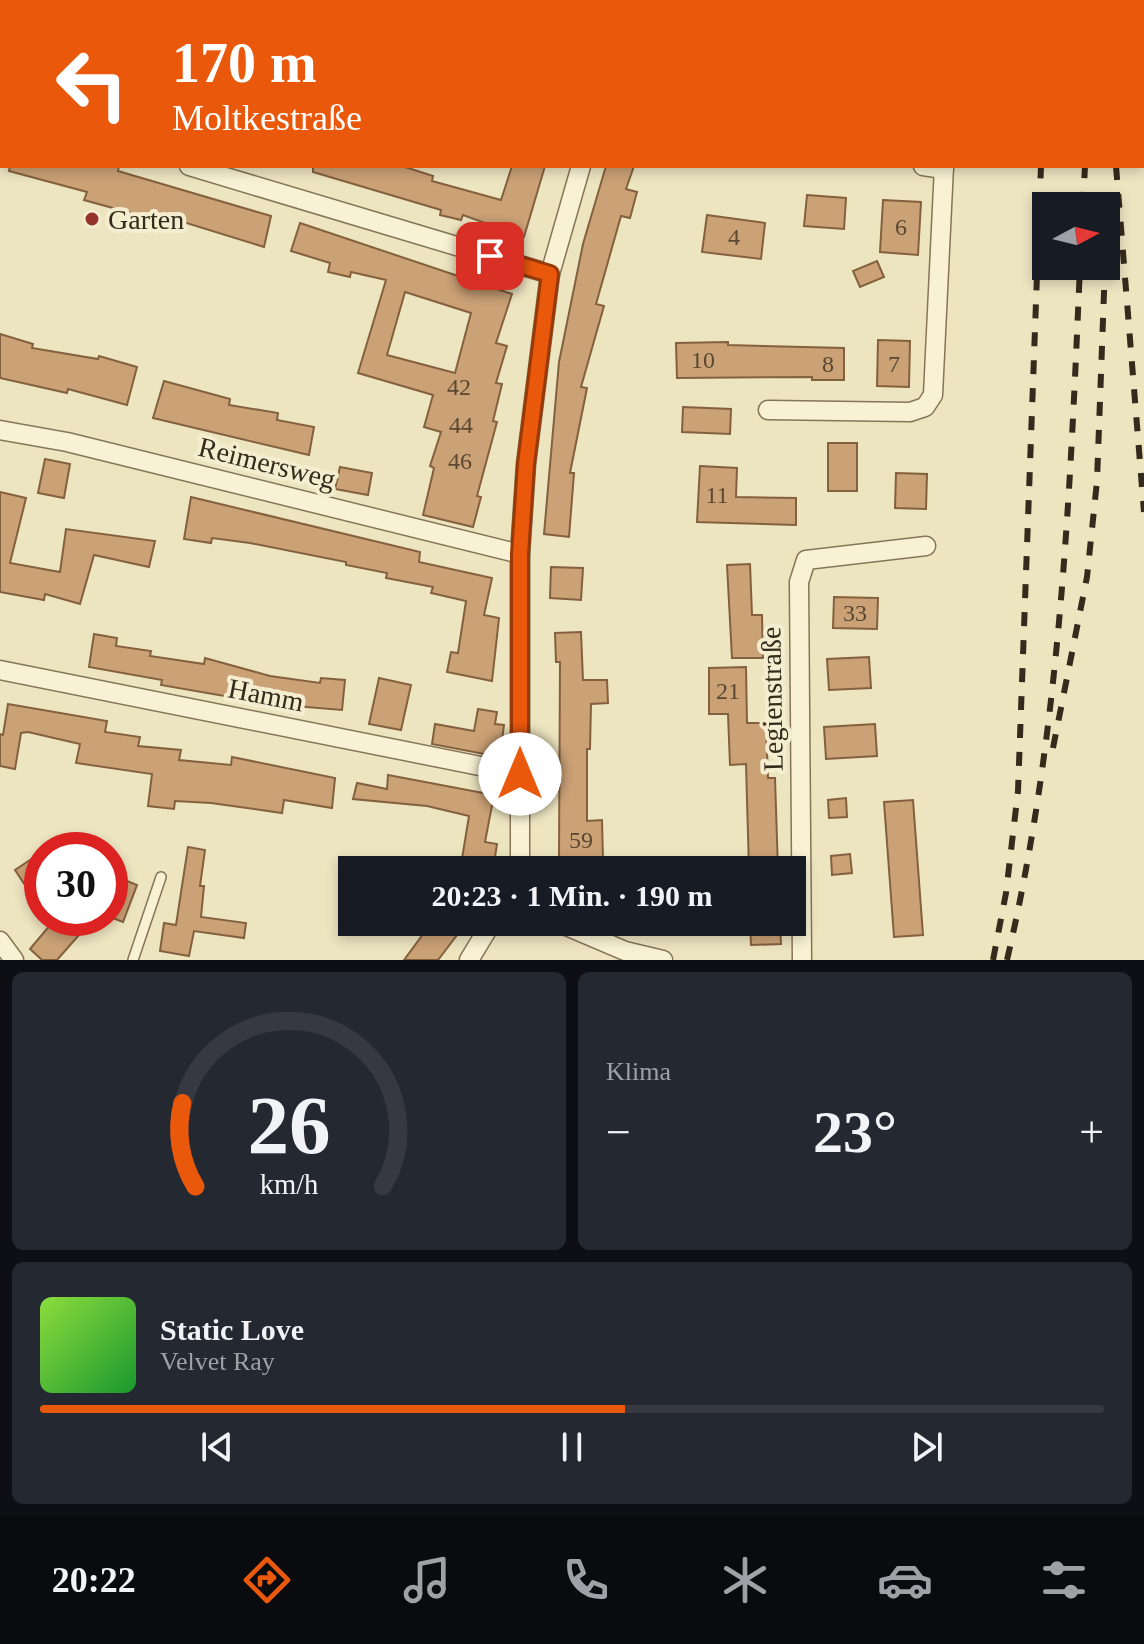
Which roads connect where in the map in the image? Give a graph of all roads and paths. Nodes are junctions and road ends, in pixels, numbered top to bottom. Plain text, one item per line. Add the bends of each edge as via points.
1 (196, 168) edge
2 (580, 168) edge
3 (944, 168) edge
4 (550, 274) junction
5 (768, 410) dead end
6 (0, 430) edge
7 (926, 546) dead end
8 (520, 554) junction
9 (0, 670) edge
10 (520, 774) junction
11 (520, 856) edge
12 (161, 877) dead end
13 (484, 936) edge
14 (590, 936) edge
15 (0, 941) edge
16 (14, 960) edge
17 (133, 960) edge
18 (469, 960) edge
19 (663, 960) edge
20 (802, 960) edge

1 - 4 street
2 - 4 street
3 - 5 street via 933,395 925,407 910,412
4 - 8 street
6 - 8 street, Reimersweg
7 - 20 street, Legienstraße via 806,560 799,582
8 - 10 street
9 - 10 street, Hamm
10 - 11 street
12 - 17 lane
13 - 18 street
14 - 19 street
15 - 16 street

